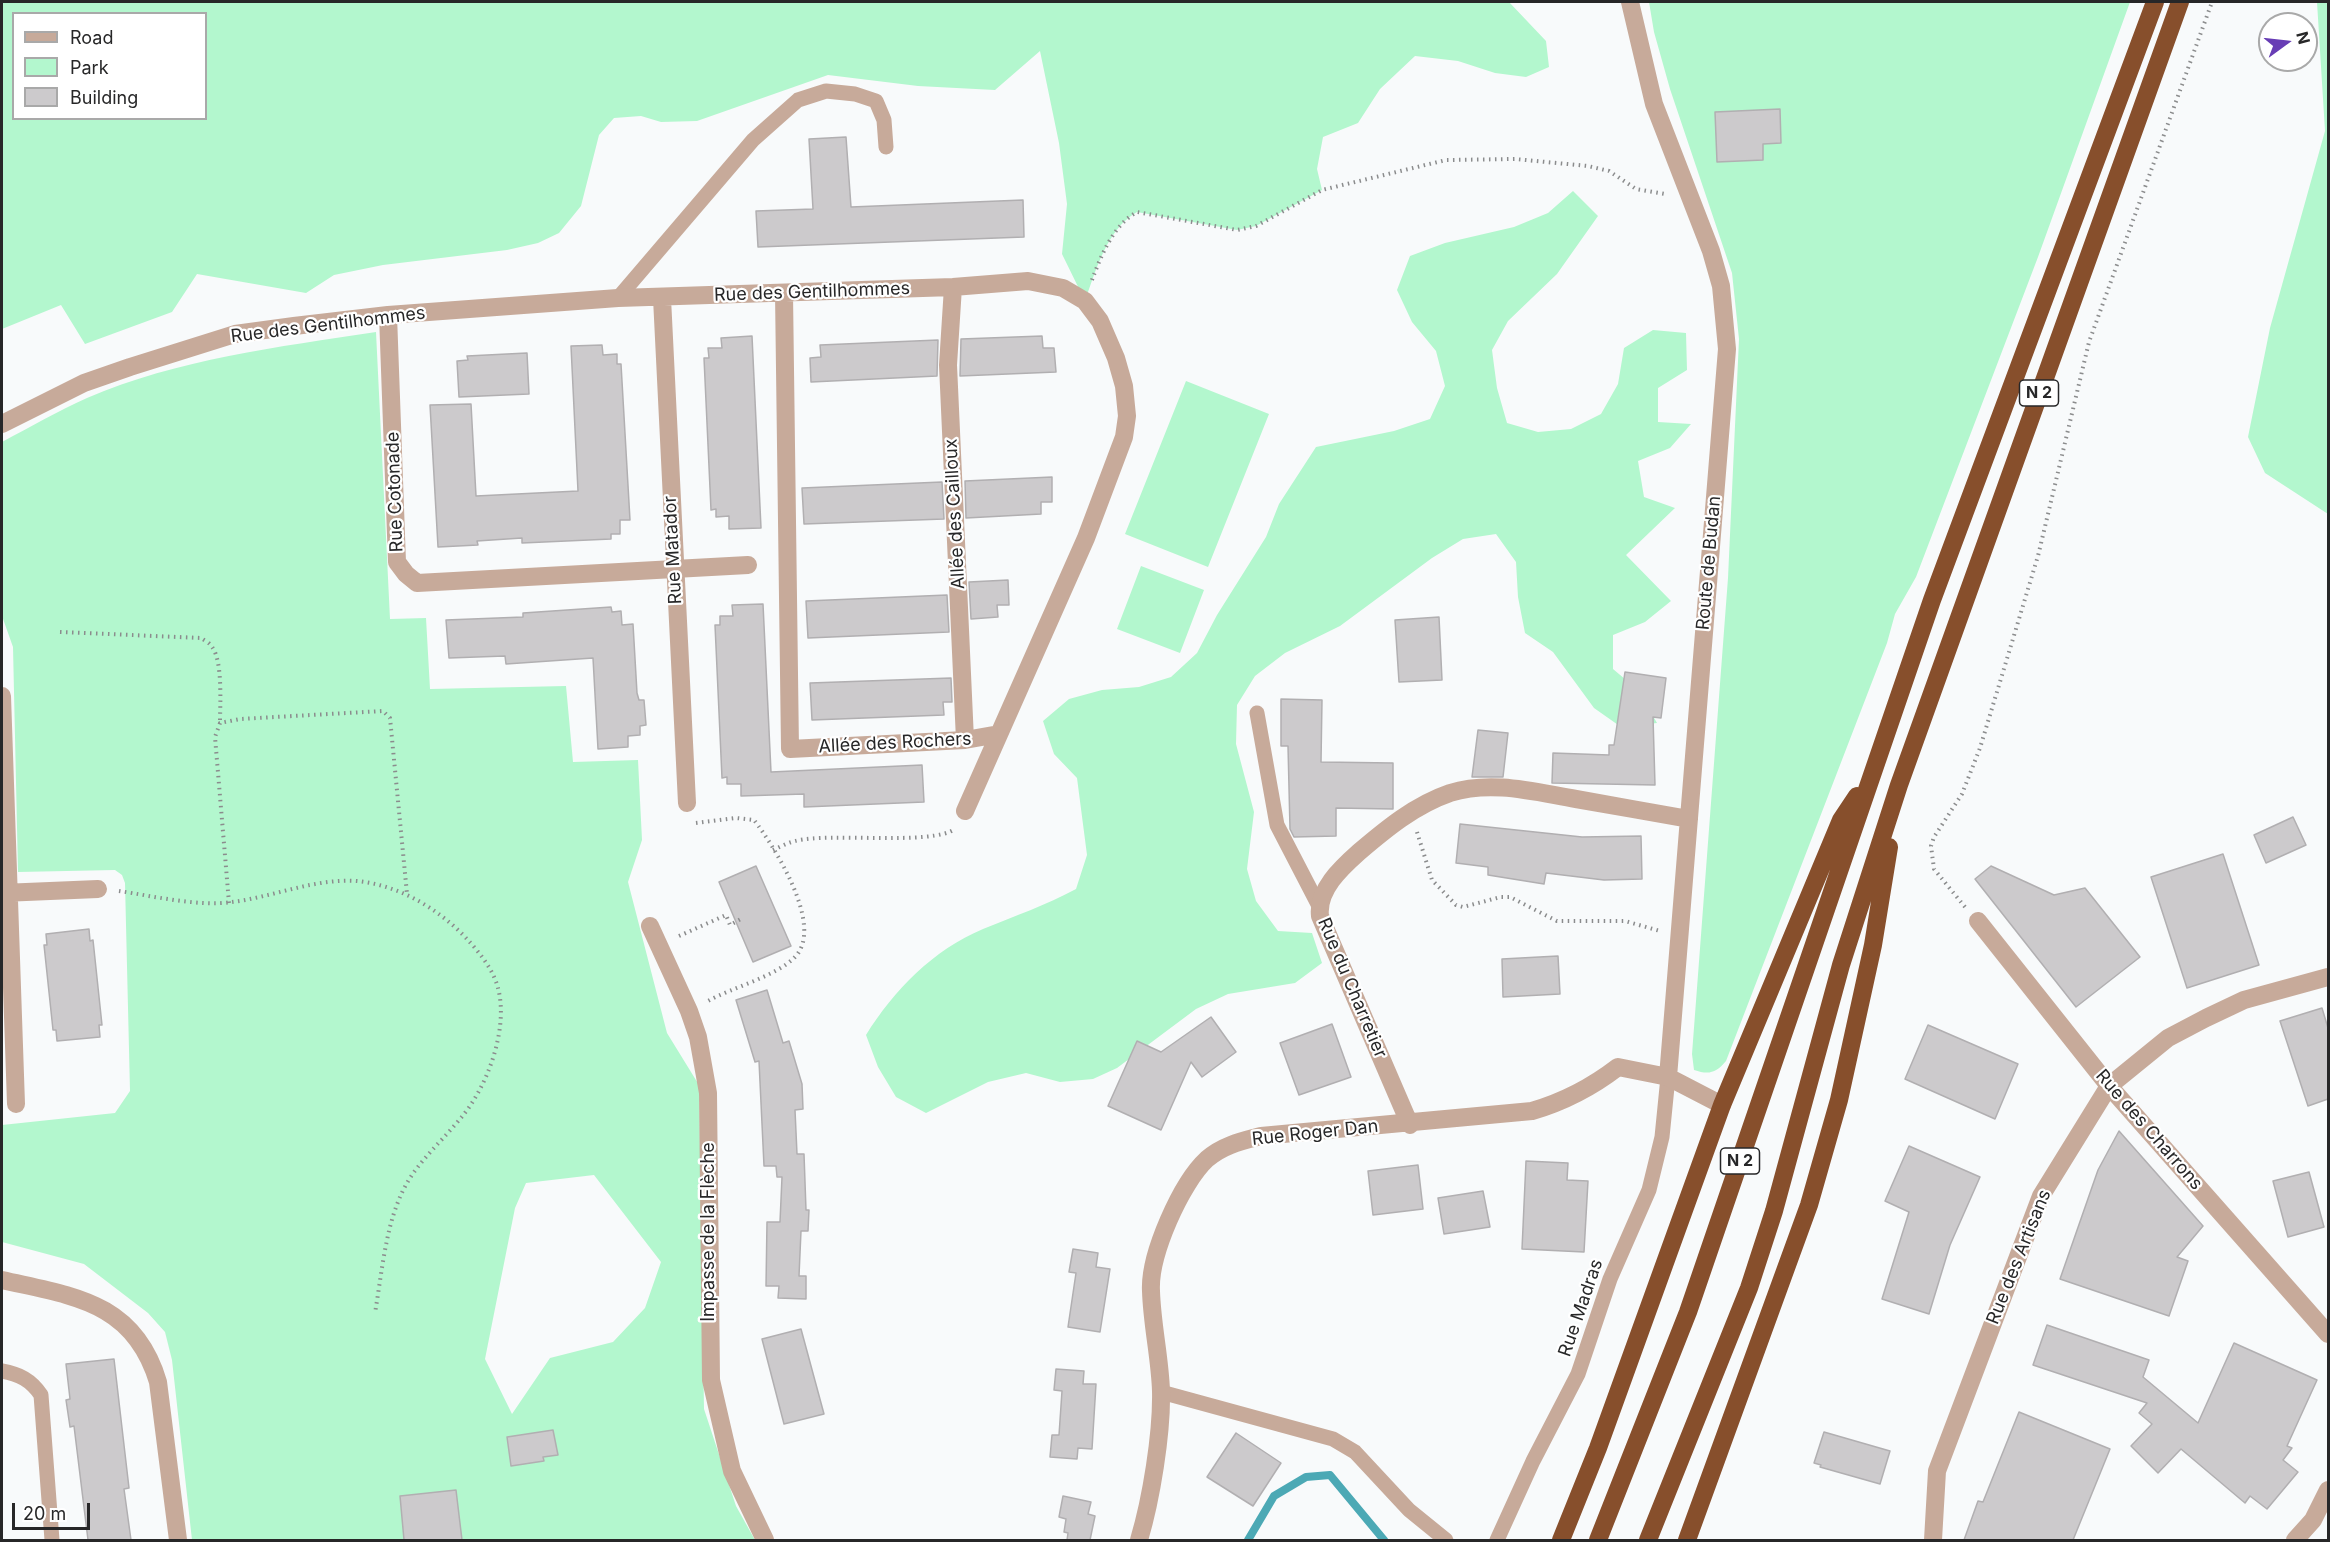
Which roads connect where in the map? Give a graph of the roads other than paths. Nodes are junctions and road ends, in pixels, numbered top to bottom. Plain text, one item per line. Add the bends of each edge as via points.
1 (1630, 2) edge
2 (2155, 2) edge
3 (2180, 2) edge
4 (886, 147) dead end
5 (953, 287) junction
6 (784, 293) junction
7 (618, 298) junction
8 (662, 298) junction
9 (388, 315) junction
10 (2, 424) edge
11 (748, 565) dead end
12 (673, 568) junction
13 (2, 696) edge
14 (1257, 713) dead end
15 (999, 734) junction
16 (965, 740) junction
17 (1870, 777) junction
18 (1899, 785) junction
19 (687, 803) road end
20 (965, 812) road end
21 (1689, 819) junction
22 (98, 889) road end
23 (5, 893) edge
24 (1319, 906) junction
25 (1978, 921) road end
26 (650, 926) dead end
27 (2328, 977) edge
28 (1668, 1077) junction
29 (2109, 1086) junction
30 (16, 1104) dead end
31 (1722, 1105) junction
32 (1410, 1125) junction
33 (2, 1280) edge
34 (2328, 1334) edge
35 (2, 1371) edge
36 (1161, 1392) junction
37 (2328, 1490) edge
38 (52, 1540) edge
39 (178, 1540) edge
40 (765, 1540) edge
41 (1139, 1540) edge
42 (1446, 1540) edge
43 (1497, 1540) edge
44 (1562, 1540) edge
45 (1598, 1540) edge
46 (1648, 1540) edge
47 (1687, 1540) edge
48 (1933, 1540) edge
49 (2295, 1540) edge

1 - 21 street, Route de Budan via 1654,104 1721,286 1727,349
2 - 17 highway, N 2
3 - 18 highway, N 2
4 - 7 lane via 884,120 876,101 826,91 798,100 753,140
5 - 6 street, Rue des Gentilhommes
5 - 15 street, Rue des Gentilhommes via 1028,281 1063,288 1085,301 1100,321 1116,358 1126,406 1124,437 1086,538
5 - 16 street, Allée des Cailloux via 948,365
6 - 8 street, Rue des Gentilhommes
6 - 16 street, Allée des Rochers via 790,749
7 - 8 street, Rue des Gentilhommes
7 - 9 street, Rue des Gentilhommes
8 - 12 street, Rue Matador
9 - 10 street, Rue des Gentilhommes via 235,334 84,383
9 - 12 street, Rue Cotonade via 397,562 406,574 417,583
11 - 12 street, Rue Cotonade
12 - 19 street, Rue Matador
13 - 23 street
14 - 24 lane via 1277,825
15 - 16 street, Allée des Rochers
15 - 20 street, Rue des Gentilhommes
17 - 31 highway via 1840,820
17 - 45 highway, N 2 via 1688,1312
18 - 46 highway, N 2 via 1841,965 1749,1288
18 - 47 highway via 1873,945 1839,1100 1809,1205
21 - 24 street, Rue du Charretier via 1490,786 1452,793 1412,811 1347,862
21 - 28 street, Route de Budan
22 - 23 street
23 - 30 street
24 - 32 street, Rue du Charretier via 1325,931
25 - 29 street, Rue des Charrons
26 - 40 street, Impasse de la Flèche via 698,1037 708,1093 711,1380 732,1471
27 - 29 street, Rue des Artisans via 2244,1000 2206,1018 2168,1038
28 - 31 street
28 - 32 street, Rue Roger Dan via 1618,1067 1566,1099 1532,1111
28 - 43 lane, Rue Madras via 1662,1137 1649,1190 1598,1311 1578,1374
29 - 34 street, Rue des Charrons
29 - 48 street, Rue des Artisans via 2041,1196 1937,1471
31 - 44 highway
32 - 36 street, Rue Roger Dan via 1261,1136 1220,1150 1192,1176 1155,1253 1152,1272 1150,1290
33 - 39 street via 81,1298 124,1322 141,1342 158,1382
35 - 38 lane via 33,1382 41,1395
36 - 41 street, Rue Roger Dan via 1153,1475
36 - 42 lane via 1333,1439 1355,1452 1409,1510
37 - 49 street via 2313,1520

